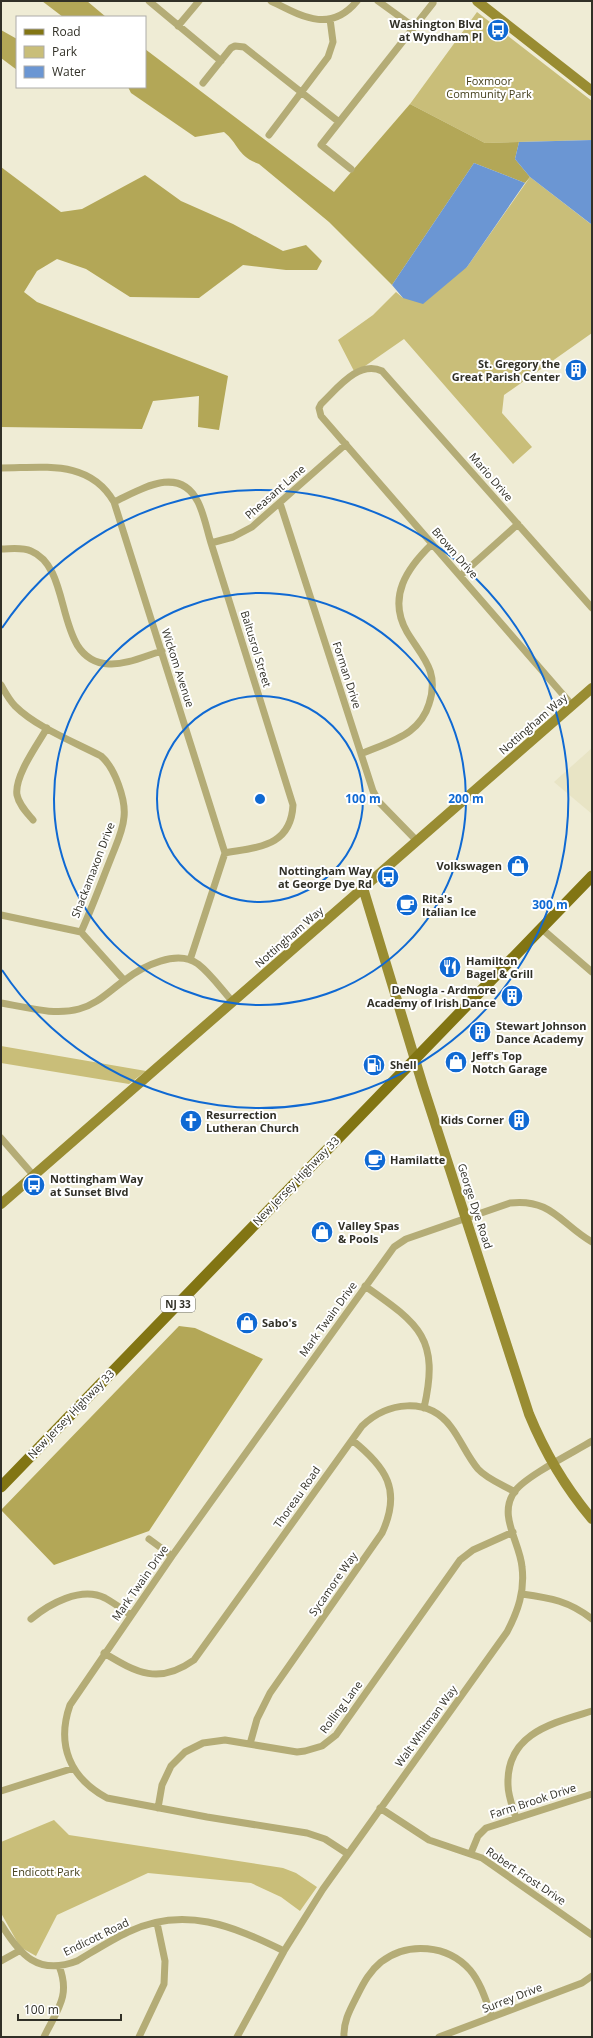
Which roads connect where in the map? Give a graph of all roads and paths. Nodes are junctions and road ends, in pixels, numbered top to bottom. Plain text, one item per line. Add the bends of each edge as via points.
1 (149, 1) edge
2 (199, 1) edge
3 (271, 1) edge
4 (357, 1) edge
5 (378, 1) edge
6 (477, 1) edge
7 (433, 3) dead end
8 (330, 19) junction
9 (178, 26) junction
10 (414, 27) junction
11 (221, 61) junction
12 (203, 83) dead end
13 (592, 91) edge
14 (302, 92) junction
15 (339, 122) junction
16 (269, 134) dead end
17 (352, 169) dead end
18 (370, 368) joint
19 (346, 444) junction
20 (1, 468) edge
21 (114, 502) junction
22 (280, 502) junction
23 (518, 524) junction
24 (211, 543) junction
25 (432, 544) junction
26 (1, 549) edge
27 (460, 576) junction
28 (592, 608) edge
29 (162, 651) junction
30 (1, 685) edge
31 (592, 688) edge
32 (572, 705) junction
33 (47, 728) junction
34 (361, 754) junction
35 (34, 820) dead end
36 (417, 841) junction
37 (225, 853) junction
38 (592, 876) edge
39 (363, 888) junction
40 (1, 915) edge
41 (542, 929) junction
42 (81, 932) junction
43 (190, 960) junction
44 (592, 972) edge
45 (124, 980) junction
46 (233, 1002) junction
47 (1, 1003) edge
48 (415, 1059) junction
49 (1, 1138) edge
50 (34, 1176) junction
51 (1, 1204) edge
52 (466, 1218) junction
53 (592, 1242) edge
54 (365, 1286) junction
55 (424, 1408) junction
56 (352, 1440) junction
57 (592, 1441) edge
58 (553, 1465) junction
59 (1, 1487) edge
60 (515, 1492) junction
61 (592, 1519) edge
62 (513, 1532) junction
63 (149, 1539) dead end
64 (172, 1556) junction
65 (522, 1594) junction
66 (131, 1615) junction
67 (31, 1619) dead end
68 (592, 1620) edge
69 (104, 1653) junction
70 (592, 1711) edge
71 (250, 1744) junction
72 (74, 1768) junction
73 (1, 1791) edge
74 (592, 1794) edge
75 (158, 1808) junction
76 (380, 1808) junction
77 (516, 1818) junction
78 (471, 1853) junction
79 (348, 1854) junction
80 (157, 1923) junction
81 (1, 1924) edge
82 (592, 1935) edge
83 (19, 1951) junction
84 (284, 1951) junction
85 (1, 1961) edge
86 (59, 1966) junction
87 (592, 1976) edge
88 (492, 2017) junction
89 (44, 2037) edge
90 (139, 2037) edge
91 (237, 2037) edge
92 (344, 2037) edge
93 (439, 2037) edge

1 - 9 street
2 - 9 street
3 - 8 street via 301,17
4 - 8 street via 347,11
5 - 10 street
6 - 13 street
7 - 10 street
8 - 14 street via 333,34 332,50
9 - 11 street
10 - 15 street
11 - 12 street
11 - 14 street via 235,46 244,47
14 - 15 street
14 - 16 street
15 - 17 street via 321,145
18 - 19 street, Brown Drive via 358,371 319,408 321,416
18 - 23 street, Mario Drive via 376,368 387,375
19 - 22 street, Pheasant Lane
19 - 25 street, Brown Drive
20 - 21 street, Wickom Avenue via 74,470 102,485
21 - 24 street, Baltusrol Street via 158,482 182,486 198,503
21 - 29 street, Wickom Avenue
22 - 24 street, Pheasant Lane via 243,532
22 - 34 street, Forman Drive
23 - 27 street
23 - 28 street, Mario Drive
24 - 37 street, Baltusrol Street via 293,805 289,824 274,842
25 - 27 street, Brown Drive
25 - 34 street via 407,572 399,602 403,624 430,667 433,687 428,708 411,730
26 - 29 street via 23,549 44,560 52,573 75,643 86,656 94,661 110,664
27 - 32 street, Brown Drive
29 - 37 street, Wickom Avenue
30 - 33 street, Shackamaxon Drive via 13,704
31 - 32 street, Nottingham Way
32 - 36 street, Nottingham Way
33 - 35 street via 20,776 17,789 20,803
33 - 42 street, Shackamaxon Drive via 101,756 107,762 115,776 124,807 121,832
34 - 36 street, Forman Drive via 379,802
36 - 39 street, Nottingham Way
37 - 43 street
38 - 41 main road, New Jersey Highway 33 / NJ 33
39 - 46 street, Nottingham Way
39 - 48 street, George Dye Road
40 - 42 street
41 - 44 street
41 - 48 main road, New Jersey Highway 33 / NJ 33
42 - 45 street
43 - 45 street via 180,958 159,962
43 - 46 street via 203,968
45 - 47 street via 98,1001 78,1010 53,1012
46 - 50 street, Nottingham Way
48 - 52 street, George Dye Road
48 - 59 main road, New Jersey Highway 33 / NJ 33
49 - 50 street
50 - 51 street, Nottingham Way
52 - 53 street, Mark Twain Drive via 510,1204 529,1203 553,1212
52 - 54 street, Mark Twain Drive via 400,1242
52 - 58 street, George Dye Road via 529,1414
54 - 55 street via 405,1314 419,1331 429,1361 430,1373
54 - 64 street, Mark Twain Drive
55 - 56 street, Thoreau Road via 407,1405 389,1408 370,1418
55 - 60 street, Thoreau Road via 440,1416 448,1424 482,1473
56 - 69 street, Thoreau Road via 194,1660 168,1673 147,1674 128,1668
56 - 71 street, Sycamore Way via 376,1460 387,1479 391,1499 387,1522 382,1533 270,1693 257,1718
57 - 58 street
58 - 60 street via 527,1481
58 - 61 street, George Dye Road
60 - 62 street, Walt Whitman Way via 508,1512
62 - 65 street, Walt Whitman Way via 522,1567
62 - 71 street, Rolling Lane via 473,1550 460,1560 336,1735 329,1741 313,1750 297,1752
63 - 64 street
64 - 66 street, Mark Twain Drive
65 - 68 street via 564,1602
65 - 76 street, Walt Whitman Way via 507,1632
66 - 67 street via 105,1598 89,1594 75,1596 44,1609
66 - 69 street, Mark Twain Drive
69 - 72 street, Mark Twain Drive via 74,1696 66,1715 66,1746
70 - 77 street via 542,1727 519,1748 508,1777
71 - 75 street, Rolling Lane via 214,1741 185,1752 165,1776
72 - 73 street
72 - 75 street, Mark Twain Drive via 88,1786 107,1798
74 - 77 street, Farm Brook Drive
75 - 79 street, Mark Twain Drive via 312,1834
76 - 78 street, Robert Frost Drive via 429,1840
76 - 79 street, Walt Whitman Way
77 - 78 street, Farm Brook Drive via 486,1828 481,1832
78 - 82 street, Robert Frost Drive via 493,1865
79 - 84 street, Walt Whitman Way
80 - 84 street, Endicott Road via 191,1920 220,1924 247,1933
80 - 86 street, Endicott Road via 129,1931 77,1961
80 - 90 street via 165,1962 164,1984
81 - 83 street, Endicott Road
83 - 85 street
83 - 86 street, Endicott Road via 34,1962
84 - 91 street, Walt Whitman Way
86 - 89 street via 64,1977 64,1994
87 - 88 street, Surrey Drive via 582,1983
88 - 92 street via 478,1982 462,1962 437,1950 410,1949 389,1956 367,1978 348,2014
88 - 93 street, Surrey Drive

